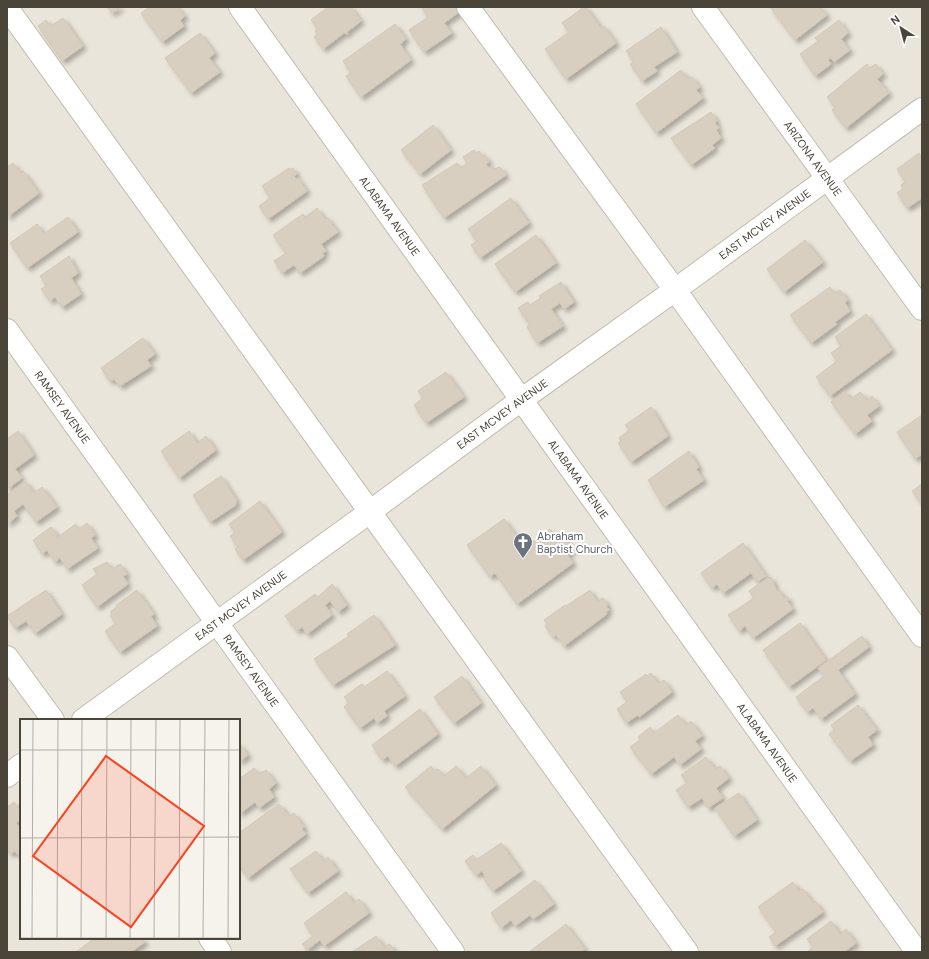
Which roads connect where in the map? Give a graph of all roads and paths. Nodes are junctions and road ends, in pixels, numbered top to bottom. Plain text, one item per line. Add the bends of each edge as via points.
1 (240, 7) edge
2 (468, 7) edge
3 (703, 7) edge
4 (7, 8) edge
5 (922, 109) edge
6 (828, 178) junction
7 (675, 290) junction
8 (922, 309) edge
9 (7, 330) edge
10 (521, 400) junction
11 (371, 511) junction
12 (218, 622) junction
13 (922, 636) edge
14 (7, 657) edge
15 (52, 719) edge
16 (84, 719) edge
17 (20, 766) edge
18 (7, 776) edge
19 (211, 939) edge
20 (220, 952) edge
21 (453, 952) edge
22 (687, 952) edge
23 (917, 952) edge

1 - 10 street, ALABAMA AVENUE
2 - 7 street
3 - 6 street, ARIZONA AVENUE
4 - 11 street
5 - 6 street, EAST MCVEY AVENUE
6 - 7 street, EAST MCVEY AVENUE
6 - 8 street, ARIZONA AVENUE
7 - 10 street, EAST MCVEY AVENUE
7 - 13 street
9 - 12 street, RAMSEY AVENUE
10 - 11 street, EAST MCVEY AVENUE
10 - 23 street, ALABAMA AVENUE
11 - 12 street, EAST MCVEY AVENUE
11 - 22 street
12 - 16 street, EAST MCVEY AVENUE
12 - 21 street, RAMSEY AVENUE
14 - 15 street
17 - 18 street
19 - 20 street

